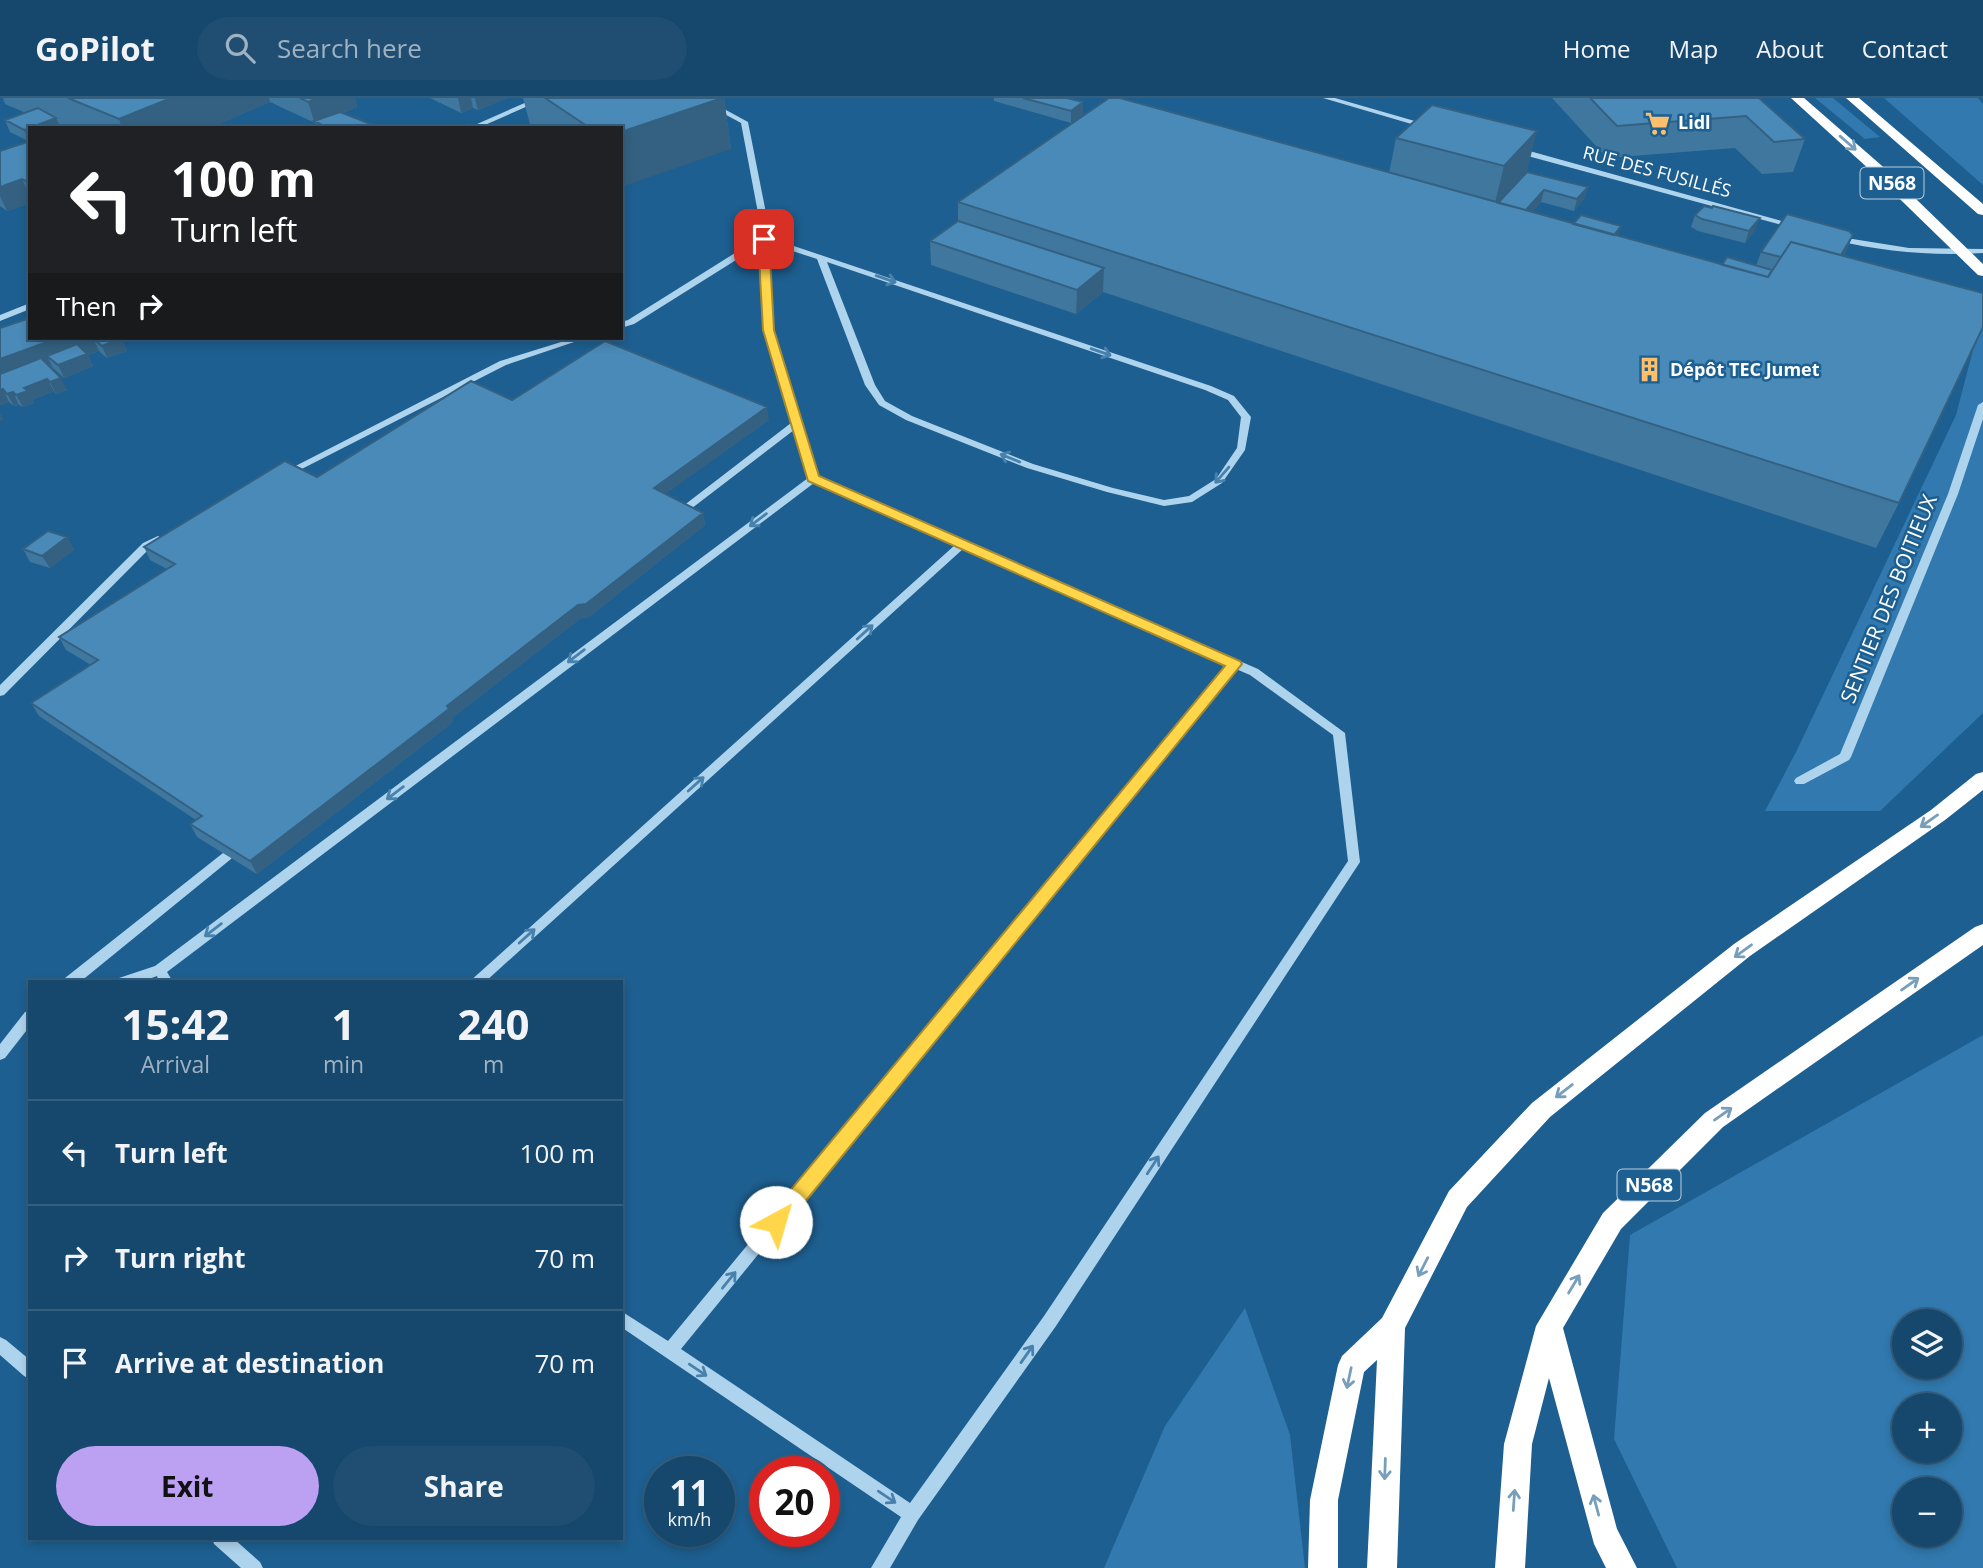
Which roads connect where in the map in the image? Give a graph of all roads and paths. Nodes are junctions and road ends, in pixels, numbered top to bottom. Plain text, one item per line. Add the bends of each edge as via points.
1 (542, 98) edge
2 (699, 98) edge
3 (1327, 98) edge
4 (1797, 98) edge
5 (1852, 98) edge
6 (476, 126) edge
7 (1433, 127) edge
8 (1500, 145) edge
9 (1983, 211) edge
10 (1806, 229) edge
11 (1833, 237) edge
12 (764, 239) junction
13 (1983, 251) edge
14 (1964, 252) junction
15 (821, 257) junction
16 (1983, 272) edge
17 (28, 307) edge
18 (0, 318) edge
19 (623, 324) edge
20 (576, 340) edge
21 (1983, 405) edge
22 (797, 423) junction
23 (813, 478) junction
24 (270, 482) edge
25 (679, 513) edge
26 (172, 532) edge
27 (962, 544) junction
28 (1234, 664) junction
29 (0, 692) edge
30 (1983, 779) edge
31 (1800, 781) dead end
32 (227, 856) edge
33 (1983, 933) edge
34 (163, 976) edge
35 (73, 980) edge
36 (137, 980) edge
37 (478, 980) edge
38 (28, 1019) edge
39 (0, 1054) edge
40 (623, 1319) edge
41 (1549, 1326) junction
42 (1392, 1327) junction
43 (0, 1345) edge
44 (670, 1351) junction
45 (28, 1369) edge
46 (912, 1514) junction
47 (222, 1540) edge
48 (254, 1568) edge
49 (880, 1568) edge
50 (1323, 1568) edge
51 (1382, 1568) edge
52 (1510, 1568) edge
53 (1622, 1568) edge

1 - 6 street
2 - 12 street via 744,122
3 - 7 street
4 -> 14 highway, N568
5 - 9 highway, N568
8 - 10 street, RUE DES FUSILLÉS
11 - 14 street via 1907,252
12 - 15 street
12 - 19 street
12 - 22 street via 768,330
13 - 14 street
14 - 16 highway, N568
15 -> 15 lane via 1231,398 1246,417 1242,448 1219,481 1192,499 1164,503 1030,466 909,418 882,403 870,385
17 - 18 street
20 - 24 street via 503,363
21 - 31 street, SENTIER DES BOITIEUX via 1953,494 1845,757
22 - 23 street
22 - 25 street
23 - 27 street
23 -> 34 street
26 - 29 street via 147,545
27 - 28 street
37 -> 27 street
44 -> 28 street
46 -> 28 street via 1050,1321 1354,862 1339,733
30 -> 42 highway via 1742,950 1541,1110 1458,1199
32 - 35 street
41 -> 33 highway, N568 via 1612,1221 1714,1120
34 - 36 street
38 - 39 street
40 - 44 street
52 -> 41 highway, N568 via 1518,1444
53 -> 41 highway via 1604,1534
42 -> 50 highway via 1352,1365 1324,1500
42 -> 51 highway
43 - 45 street
44 -> 46 street
46 - 49 street
47 - 48 street

